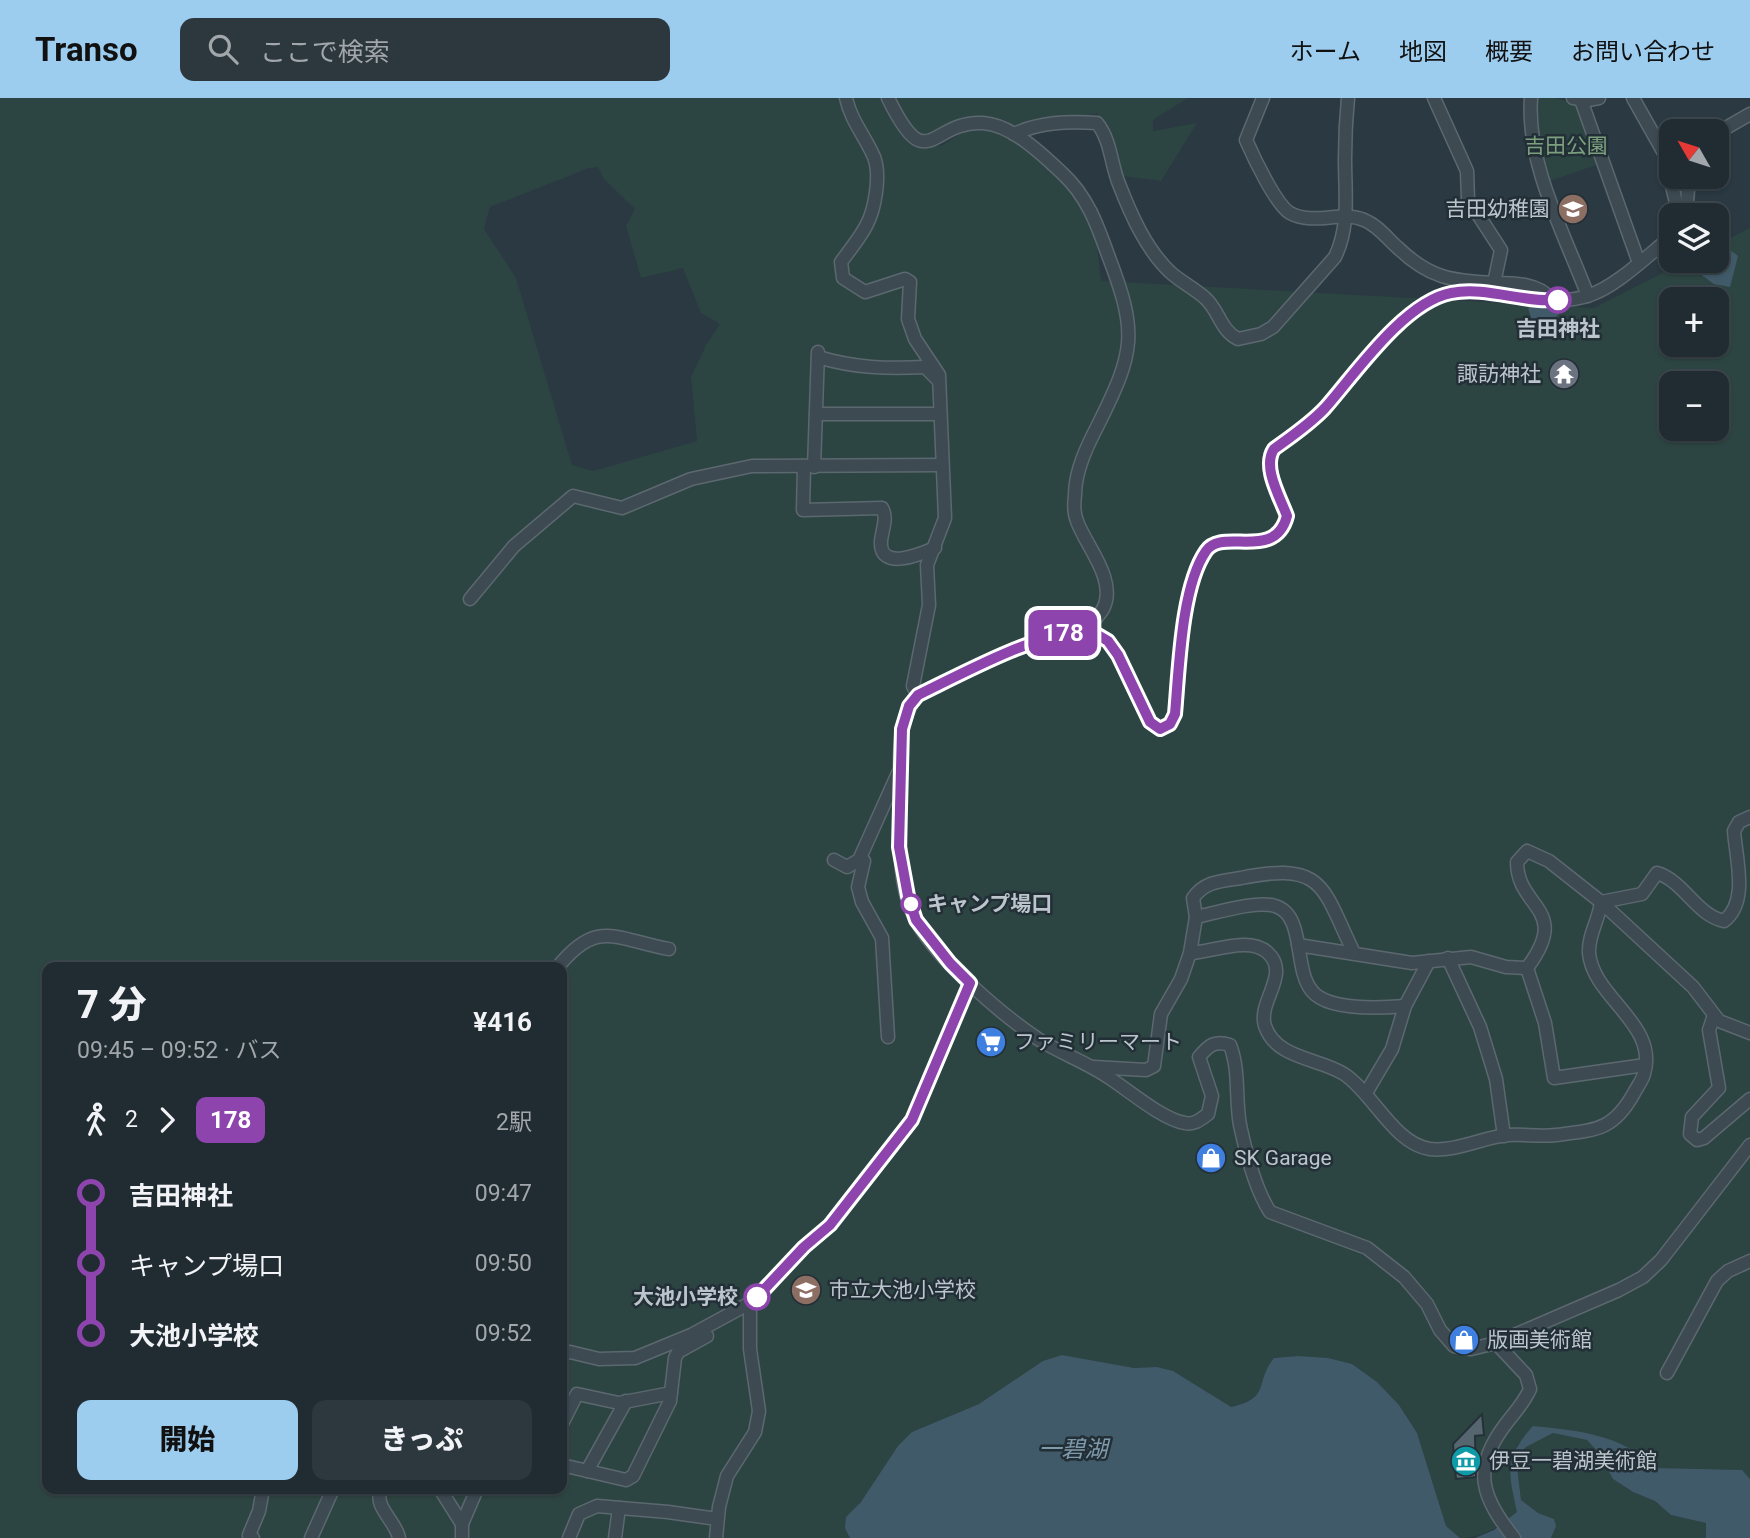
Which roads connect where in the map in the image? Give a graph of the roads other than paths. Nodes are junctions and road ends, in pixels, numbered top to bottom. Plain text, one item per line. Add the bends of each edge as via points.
1 (846, 98) edge
2 (888, 98) edge
3 (1263, 98) edge
4 (1348, 98) edge
5 (1434, 98) edge
6 (1531, 98) edge
7 (1599, 98) edge
8 (1633, 98) edge
9 (1577, 99) edge
10 (1750, 114) edge
11 (1729, 126) edge
12 (1014, 134) junction
13 (1676, 203) edge
14 (1346, 217) junction
15 (1659, 246) edge
16 (1639, 263) junction
17 (1494, 283) junction
18 (1588, 296) junction
19 (1553, 301) junction
20 (939, 382) junction
21 (816, 414) junction
22 (940, 414) junction
23 (942, 465) junction
24 (809, 467) junction
25 (935, 548) junction
26 (470, 599) dead end
27 (1086, 628) junction
28 (918, 695) junction
29 (900, 769) junction
30 (1750, 817) edge
31 (834, 860) dead end
32 (859, 860) junction
33 (1601, 902) junction
34 (1196, 917) junction
35 (1298, 945) junction
36 (669, 948) dead end
37 (1191, 953) junction
38 (1354, 953) junction
39 (1448, 958) junction
40 (1429, 961) junction
41 (562, 962) edge
42 (1527, 968) junction
43 (970, 983) junction
44 (1405, 1006) junction
45 (1714, 1015) junction
46 (1750, 1033) edge
47 (888, 1037) dead end
48 (1645, 1065) junction
49 (1093, 1067) junction
50 (1366, 1093) junction
51 (1750, 1099) edge
52 (1504, 1136) junction
53 (1750, 1145) edge
54 (1750, 1261) edge
55 (750, 1303) junction
56 (721, 1319) junction
57 (1496, 1343) junction
58 (567, 1352) edge
59 (1667, 1373) dead end
60 (671, 1393) junction
61 (626, 1401) junction
62 (567, 1415) edge
63 (567, 1466) edge
64 (587, 1471) junction
65 (262, 1494) edge
66 (331, 1494) edge
67 (381, 1494) edge
68 (442, 1494) edge
69 (475, 1494) edge
70 (619, 1508) junction
71 (717, 1519) junction
72 (462, 1531) edge
73 (253, 1538) edge
74 (312, 1538) edge
75 (399, 1538) edge
76 (569, 1538) edge
77 (615, 1538) edge
78 (716, 1538) edge
79 (1514, 1538) edge

1 - 20 street via 851,118 874,158 876,174 867,225 841,262 843,278 865,292 899,280 910,282 908,318
2 - 12 street via 909,135 919,141 934,141 960,126 984,123
3 - 14 street via 1246,140 1289,212 1311,219
4 - 14 street
5 - 17 street via 1467,171 1468,199 1501,250
6 - 18 street via 1529,123 1537,163
7 - 9 street
8 - 13 street via 1664,153
9 - 16 street
10 - 11 street
12 - 14 street via 1030,126 1097,123 1117,181 1152,253 1207,299 1217,319 1238,339 1273,327 1329,265 1341,246
12 - 27 street via 1077,188 1091,210 1128,313 1126,358 1086,449 1074,493 1076,520 1101,562 1106,597 1103,610
14 - 17 street via 1366,220 1426,271 1454,281
15 - 16 street
16 - 18 street
17 - 19 street via 1527,286
18 - 19 street
19 - 27 street via 1471,292 1437,298 1381,341 1323,410 1274,449 1269,466 1287,516 1285,524 1264,541 1220,543 1205,552 1187,602 1175,714 1170,724 1160,729 1150,722 1118,655 1108,641
20 - 21 street via 925,367 846,366 818,355
20 - 22 street
21 - 22 street
21 - 24 street
22 - 23 street
23 - 24 street
23 - 25 street via 945,517
24 - 25 street via 803,510 882,508 885,553 895,560 908,559
24 - 26 street via 752,466 691,479 622,508 573,496 514,546
25 - 28 street via 928,565 929,606 913,686
27 - 28 street via 1012,651
28 - 29 street via 902,729
29 - 32 street
29 - 43 street via 899,847 908,896 916,920
30 - 33 street via 1734,831 1739,900 1724,921 1709,915 1668,876 1657,873 1642,894
31 - 32 street via 847,867
32 - 47 street via 863,861 862,902 882,938
33 - 42 street via 1549,861 1527,851 1521,855 1519,877 1545,928 1542,949
33 - 45 street via 1693,987
33 - 48 street via 1590,937 1594,972 1640,1038
34 - 35 street via 1262,904 1277,906 1290,917
34 - 37 street
34 - 38 street via 1193,898 1206,885 1256,875 1300,874 1323,889
35 - 38 street
35 - 44 street via 1305,978 1322,999 1376,1008
36 - 41 street via 603,936 586,939
37 - 49 street via 1161,1014 1154,1066 1146,1070
37 - 50 street via 1248,945 1266,951 1278,972 1264,1016 1274,1041 1286,1051 1343,1073
38 - 40 street via 1412,963
39 - 40 street
39 - 42 street via 1471,957
39 - 52 street via 1480,1027 1496,1079
40 - 44 street
42 - 48 street via 1545,1023 1554,1078
43 - 49 street via 1038,1038
43 - 55 street via 912,1120 830,1225
44 - 50 street via 1392,1049
45 - 46 street
45 - 51 street via 1709,1030 1720,1088 1692,1117 1689,1134 1697,1140 1704,1138
48 - 52 street via 1629,1103 1608,1125 1538,1138
49 - 57 street via 1167,1116 1184,1124 1195,1123 1208,1114 1212,1096 1199,1057 1209,1045 1230,1045 1236,1060 1240,1125 1270,1212 1367,1248 1404,1277 1454,1346 1471,1349
50 - 52 street via 1387,1120 1415,1144 1431,1149
53 - 57 street via 1643,1277
54 - 59 street via 1717,1281
55 - 56 street
55 - 71 street via 750,1349 759,1411 755,1432 727,1476
56 - 58 street via 635,1358 599,1359
56 - 60 street via 721,1328 678,1352
57 - 79 street via 1526,1375 1530,1389 1488,1451 1485,1489 1492,1510
60 - 61 street
60 - 64 street via 632,1476 626,1480
61 - 62 street via 578,1394
61 - 64 street
63 - 64 street
65 - 73 street via 248,1535
66 - 74 street
67 - 75 street via 380,1503
68 - 72 street
69 - 72 street
70 - 71 street
70 - 76 street via 597,1506 579,1514
70 - 77 street
71 - 78 street

